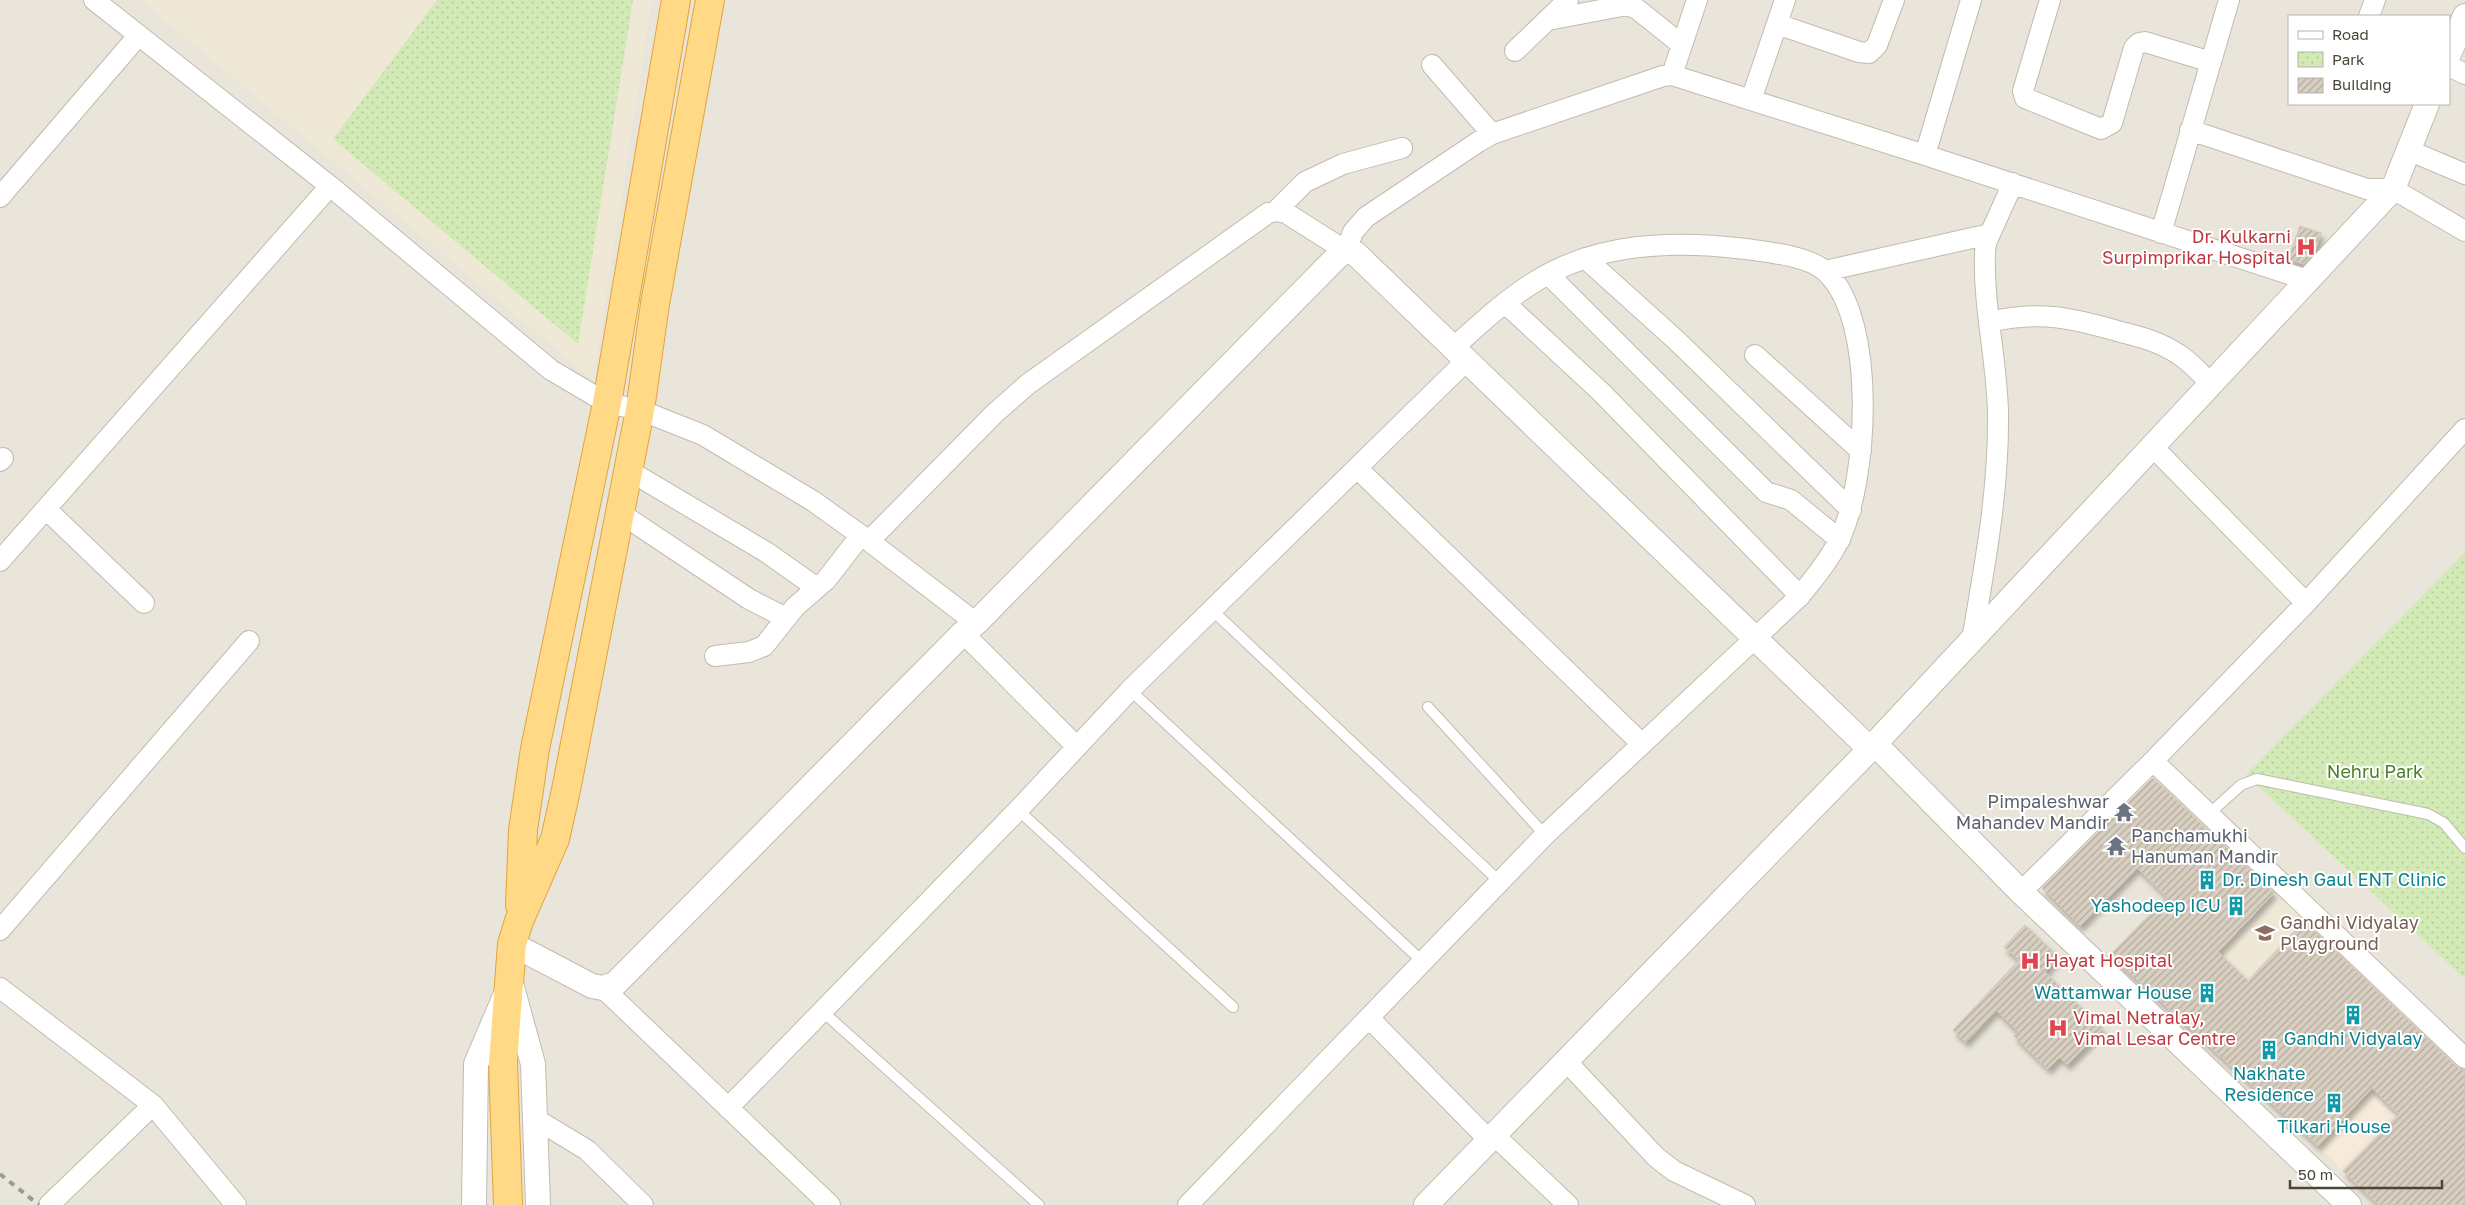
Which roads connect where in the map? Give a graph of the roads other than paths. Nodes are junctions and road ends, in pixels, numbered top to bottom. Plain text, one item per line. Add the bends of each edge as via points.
1 (94, 0) edge
2 (676, 0) edge
3 (710, 0) edge
4 (1568, 0) edge
5 (1697, 0) edge
6 (1785, 0) edge
7 (1894, 0) edge
8 (1971, 0) edge
9 (2050, 0) edge
10 (2229, 0) edge
11 (2375, 0) edge
12 (2369, 15) edge
13 (2465, 16) edge
14 (1548, 20) junction
15 (1777, 24) junction
16 (138, 36) junction
17 (1682, 45) junction
18 (1515, 51) dead end
19 (2450, 52) edge
20 (2211, 62) junction
21 (1432, 65) dead end
22 (2450, 66) edge
23 (2465, 74) edge
24 (1672, 75) junction
25 (1751, 100) junction
26 (2427, 105) edge
27 (2190, 130) junction
28 (1492, 134) junction
29 (1402, 148) dead end
30 (2408, 150) junction
31 (1924, 154) junction
32 (2465, 174) edge
33 (2012, 184) junction
34 (330, 186) junction
35 (2393, 190) junction
36 (0, 197) edge
37 (1276, 211) junction
38 (2465, 231) edge
39 (2160, 233) junction
40 (1990, 234) junction
41 (1346, 251) junction
42 (1585, 258) junction
43 (1825, 271) junction
44 (1548, 274) junction
45 (2310, 281) junction
46 (1505, 303) junction
47 (1990, 322) junction
48 (1460, 354) junction
49 (1755, 355) dead end
50 (2212, 384) junction
51 (606, 403) junction
52 (640, 410) junction
53 (2465, 429) edge
54 (2153, 447) junction
55 (1861, 451) junction
56 (1356, 468) junction
57 (628, 470) junction
58 (46, 510) junction
59 (1850, 510) junction
60 (620, 513) junction
61 (865, 538) junction
62 (1840, 540) junction
63 (0, 562) edge
64 (817, 588) junction
65 (1800, 596) junction
66 (144, 603) dead end
67 (2306, 603) junction
68 (1211, 609) junction
69 (786, 618) junction
70 (970, 628) junction
71 (1755, 638) junction
72 (1972, 640) junction
73 (250, 642) dead end
74 (715, 656) dead end
75 (1130, 690) junction
76 (1428, 707) dead end
77 (1642, 744) junction
78 (1872, 746) junction
79 (1077, 747) junction
80 (2153, 761) junction
81 (1018, 810) junction
82 (2209, 814) junction
83 (1546, 835) junction
84 (2465, 848) edge
85 (1500, 882) junction
86 (2022, 892) junction
87 (0, 930) edge
88 (516, 933) junction
89 (1423, 962) junction
90 (510, 983) junction
91 (0, 988) edge
92 (603, 988) junction
93 (1233, 1007) dead end
94 (822, 1011) junction
95 (1369, 1018) junction
96 (2465, 1058) edge
97 (1566, 1061) junction
98 (152, 1105) junction
99 (728, 1108) junction
100 (534, 1118) junction
101 (1492, 1137) junction
102 (49, 1205) edge
103 (236, 1205) edge
104 (474, 1205) edge
105 (508, 1205) edge
106 (538, 1205) edge
107 (643, 1205) edge
108 (830, 1205) edge
109 (1039, 1205) edge
110 (1188, 1205) edge
111 (1426, 1205) edge
112 (1568, 1205) edge
113 (1745, 1205) edge
114 (2349, 1205) edge

1 - 16 street
2 - 51 highway
3 - 52 highway via 654,304
4 - 14 street
5 - 17 street
6 - 15 street
7 - 15 street via 1877,45 1869,53
8 - 31 street
9 - 20 street via 2023,91 2025,98 2101,129 2112,123 2134,48 2139,43
10 - 20 street
11 - 12 street
13 - 19 street
14 - 17 street via 1627,5 1637,9
14 - 18 street
15 - 25 street
16 - 34 street
16 - 36 street
17 - 24 street
20 - 27 street
21 - 28 street
22 - 23 street
24 - 25 street
24 - 28 street
25 - 31 street
26 - 30 street
27 - 35 street via 2367,189
27 - 39 street
28 - 41 street via 1366,217 1353,232
29 - 37 street via 1343,164 1305,182
30 - 32 street
30 - 35 street
31 - 33 street
33 - 39 street
33 - 40 street
34 - 51 street via 551,370
34 - 58 street
35 - 38 street
35 - 45 street
37 - 41 street via 1286,213
37 - 61 street via 1268,213 1028,384
39 - 45 street
40 - 43 street
40 - 47 street via 1984,265
41 - 48 street via 1355,253
41 - 70 street
42 - 43 street via 1642,246 1714,246 1780,254
42 - 44 street
42 - 59 street via 1676,340
43 - 55 street via 1837,284 1851,315 1860,362
44 - 46 street
44 - 62 street via 1766,492 1790,500
45 - 50 street
46 - 48 street
46 - 65 street via 1601,392
47 - 50 street via 2028,314 2079,320 2153,341 2191,364
47 - 72 street via 1998,411 1997,467 1992,521
48 - 56 street
48 - 71 street
49 - 55 street
50 - 54 street
51 - 52 street
51 - 88 highway via 535,749 523,830
52 - 57 highway
52 - 61 street via 703,435 813,501
53 - 67 street
54 - 67 street
54 - 72 street
55 - 59 street via 1859,477
56 - 68 street
56 - 77 street
57 - 60 highway
57 - 64 street via 766,552
58 - 63 street
58 - 66 street
59 - 62 street
60 - 69 street via 749,599
60 - 88 highway via 555,840
61 - 64 street
61 - 70 street
62 - 65 street
64 - 69 street
65 - 71 street
67 - 80 street
68 - 75 street
68 - 85 lane
69 - 74 street via 759,650
70 - 79 street
70 - 92 street via 615,984
71 - 77 street
71 - 78 street
72 - 78 street
73 - 87 street
75 - 79 street
75 - 89 lane
76 - 83 lane
77 - 83 street
78 - 86 street
78 - 97 street
79 - 81 street
80 - 82 street
80 - 86 street
81 - 93 lane
81 - 94 street
82 - 84 lane via 2241,784 2257,779 2428,814 2444,822
82 - 96 street
83 - 85 street
85 - 89 street
86 - 114 street
88 - 90 highway
88 - 92 street via 592,986
89 - 95 street
90 - 100 street via 533,1064
90 - 104 street via 476,1064
90 - 105 highway via 503,1062
91 - 98 street
92 - 99 street
94 - 99 street
94 - 109 lane
95 - 101 street
95 - 110 street
97 - 101 street
97 - 113 street via 1656,1157 1674,1171
98 - 102 street
98 - 103 street
99 - 108 street
100 - 106 street
100 - 107 street via 587,1150
101 - 111 street
101 - 112 street

